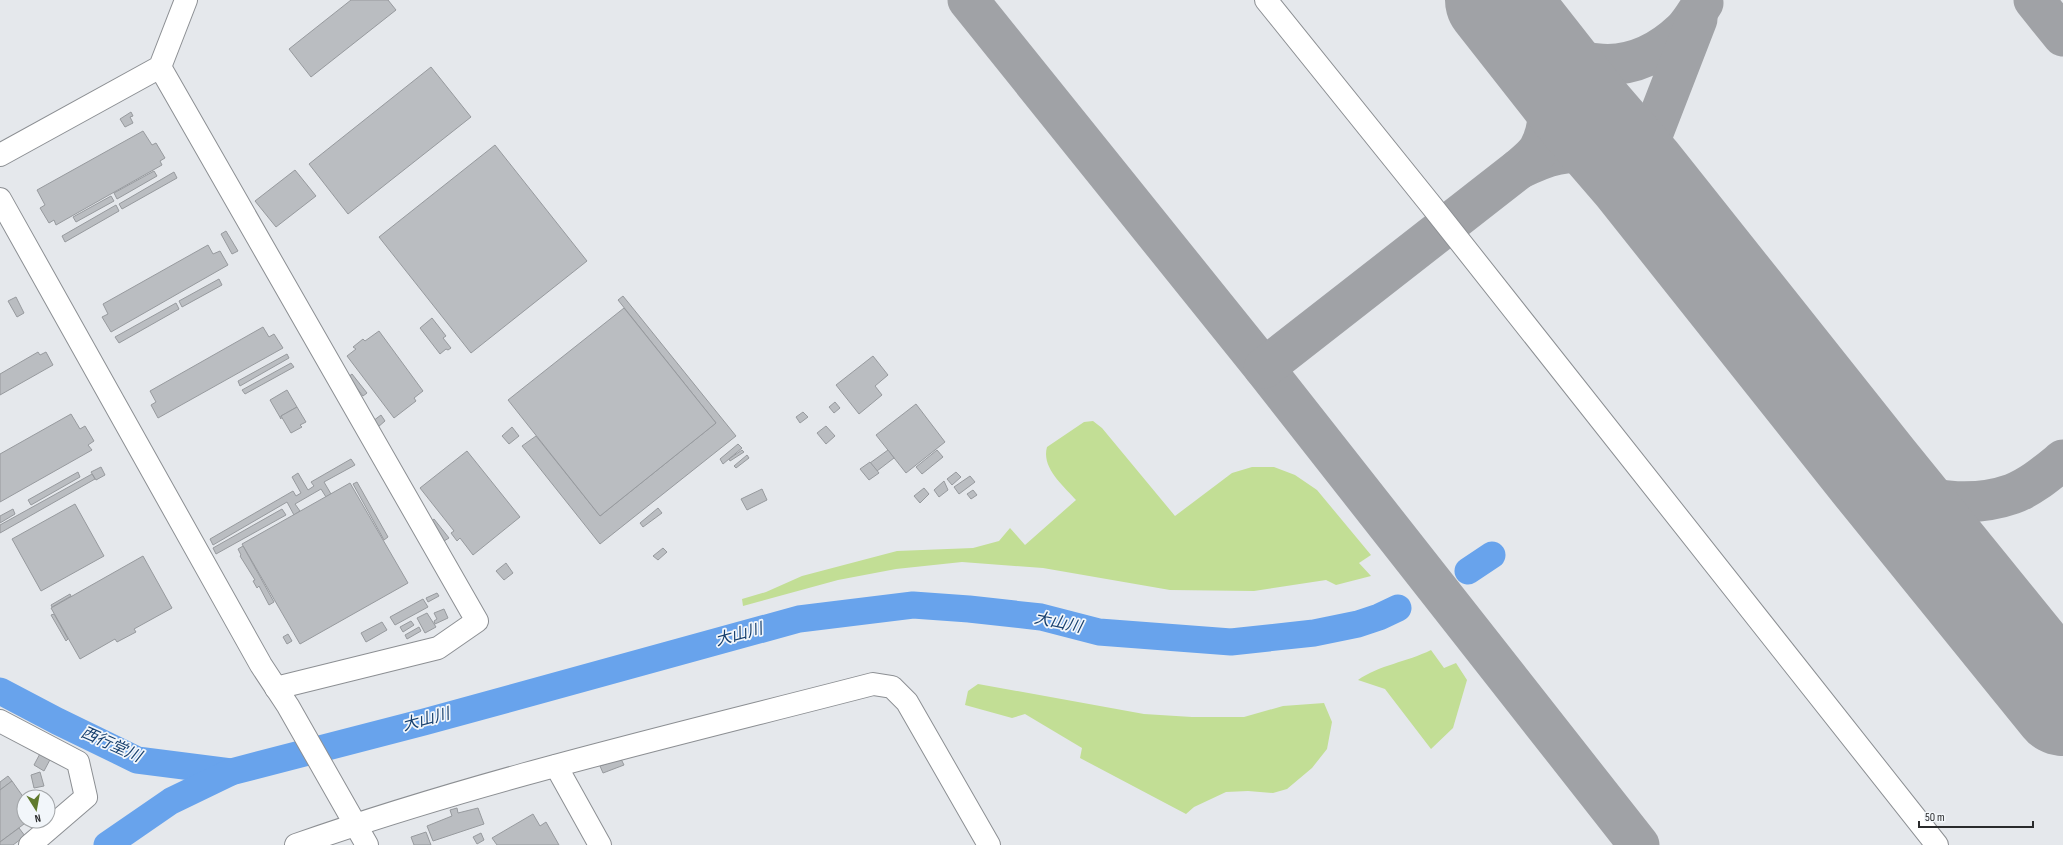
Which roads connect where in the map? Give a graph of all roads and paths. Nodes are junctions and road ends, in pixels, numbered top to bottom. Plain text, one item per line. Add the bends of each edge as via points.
1 (186, 0) edge
2 (1266, 0) edge
3 (160, 67) junction
4 (0, 155) edge
5 (0, 199) edge
6 (276, 688) junction
7 (0, 721) edge
8 (556, 766) junction
9 (350, 817) junction
10 (30, 845) edge
11 (296, 845) edge
12 (367, 845) edge
13 (600, 845) edge
14 (989, 845) edge
15 (1937, 845) edge

1 - 3 street
2 - 15 street
3 - 4 street
3 - 6 street via 477,621 438,648
5 - 6 street
6 - 9 street
7 - 10 street via 78,762 80,769 86,797
8 - 9 street
8 - 13 street
8 - 14 street via 873,684 884,684 892,687 907,702
9 - 11 street
9 - 12 street

